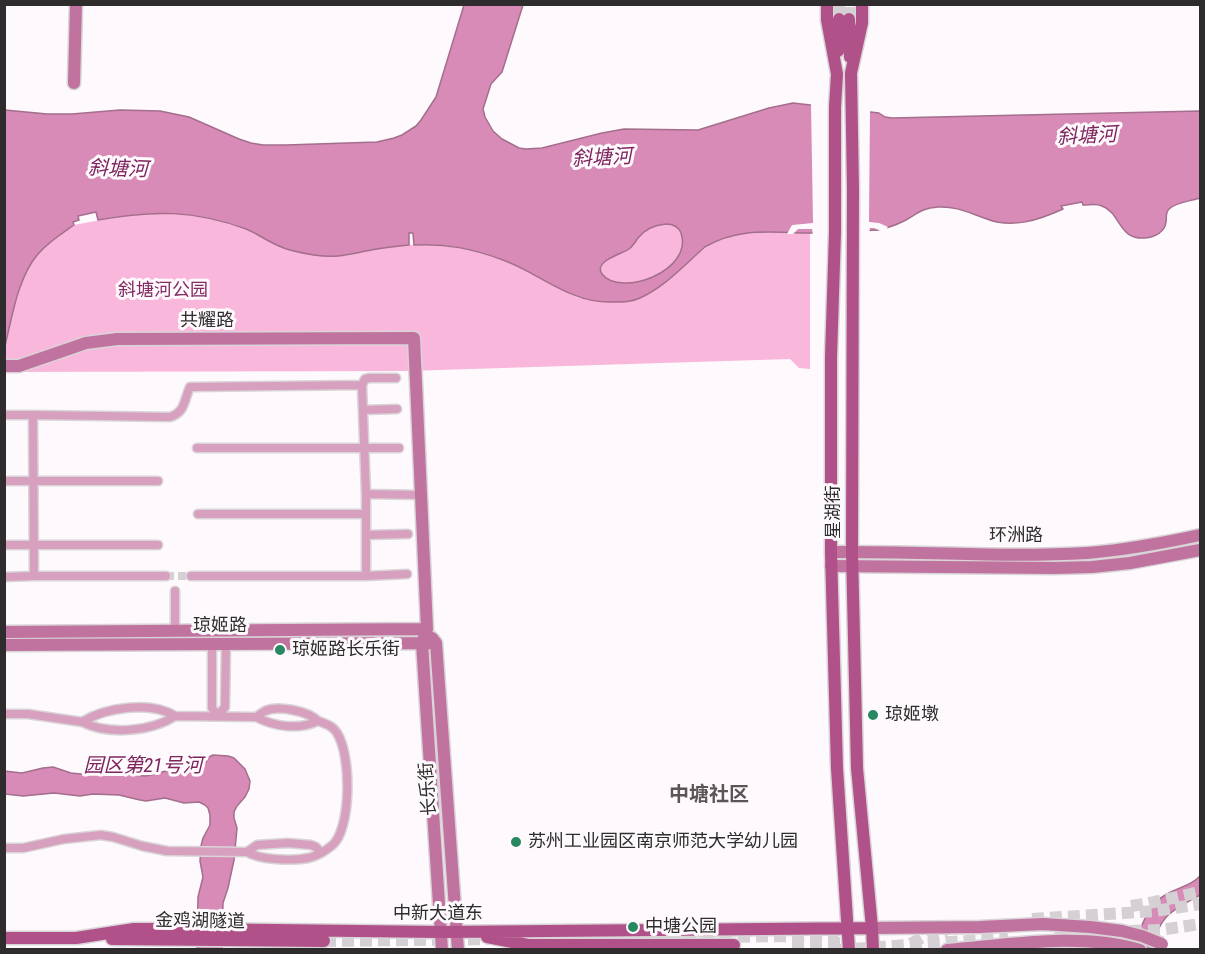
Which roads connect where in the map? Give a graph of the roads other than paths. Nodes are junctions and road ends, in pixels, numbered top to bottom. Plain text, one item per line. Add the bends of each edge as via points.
1 (76, 4) edge
2 (827, 4) edge
3 (862, 4) edge
4 (851, 73) junction
5 (837, 74) junction
6 (74, 82) dead end
7 (414, 338) joint
8 (4, 366) edge
9 (396, 378) dead end
10 (362, 385) junction
11 (363, 410) junction
12 (397, 410) dead end
13 (4, 415) edge
14 (33, 415) junction
15 (197, 448) dead end
16 (364, 448) junction
17 (399, 448) dead end
18 (4, 481) edge
19 (33, 481) junction
20 (158, 481) dead end
21 (366, 494) junction
22 (421, 495) junction
23 (198, 514) dead end
24 (366, 514) junction
25 (408, 534) dead end
26 (366, 535) junction
27 (1200, 536) edge
28 (4, 545) edge
29 (34, 545) junction
30 (158, 545) dead end
31 (1200, 550) edge
32 (831, 552) junction
33 (852, 552) junction
34 (831, 566) junction
35 (852, 566) junction
36 (407, 574) dead end
37 (34, 576) junction
38 (166, 576) tunnel mouth
39 (191, 576) tunnel mouth
40 (366, 576) junction
41 (4, 577) edge
42 (175, 591) dead end
43 (427, 629) junction
44 (175, 631) junction
45 (4, 632) edge
46 (422, 643) junction
47 (436, 643) junction
48 (212, 644) junction
49 (226, 644) junction
50 (4, 645) edge
51 (4, 714) edge
52 (175, 716) junction
53 (218, 716) junction
54 (256, 717) junction
55 (318, 720) junction
56 (82, 722) junction
57 (4, 848) edge
58 (243, 852) junction
59 (321, 853) junction
60 (847, 928) junction
61 (872, 928) junction
62 (441, 932) junction
63 (458, 932) junction
64 (4, 938) edge
65 (76, 938) junction
66 (324, 941) tunnel mouth
67 (734, 945) dead end
68 (1167, 947) edge
69 (442, 950) edge
70 (458, 950) edge
71 (849, 950) edge
72 (873, 950) edge
73 (947, 950) edge
74 (1140, 950) edge

1 - 6 street
2 - 5 main road, 星湖街
3 - 4 main road, 星湖街 via 862,24
4 - 5 main road, 星湖街 via 844,19
4 - 33 main road, 星湖街
5 - 32 main road, 星湖街
7 - 8 street, 共耀路 via 117,339 86,343 19,366
7 - 22 street, 长乐街
9 - 10 street via 369,378
10 - 11 street
10 - 14 street via 190,387 182,409 177,415 165,417
11 - 12 street
11 - 16 street
13 - 14 street
14 - 19 street
15 - 16 street
16 - 17 street
16 - 21 street
18 - 19 street
19 - 20 street
19 - 29 street
21 - 22 street
21 - 24 street
22 - 43 street, 长乐街
23 - 24 street
24 - 26 street
25 - 26 street
26 - 40 street
27 - 33 street, 环洲路 via 1067,554
28 - 29 street
29 - 30 street
29 - 37 street
31 - 35 street, 环洲路 via 1092,567
32 - 33 street, 环洲路
32 - 34 main road, 星湖街
33 - 35 main road, 星湖街
34 - 35 street, 环洲路
34 - 60 main road, 星湖街
35 - 61 main road, 星湖街 via 856,768
36 - 40 street
37 - 38 street
37 - 41 street
39 - 40 street
42 - 44 street
43 - 44 street, 琼姬路
43 - 46 street, 长乐街
43 - 47 street, 长乐街
44 - 45 street, 琼姬路
46 - 47 street, 琼姬路
46 - 49 street, 琼姬路
46 - 62 street, 长乐街
47 - 63 street, 长乐街
48 - 49 street, 琼姬路
48 - 50 street, 琼姬路
48 - 53 street via 212,708
49 - 53 street via 225,707
51 - 56 street
52 - 53 street
52 - 56 street via 154,725 123,729 94,728
52 - 56 street via 155,708 122,709
53 - 54 street
54 - 55 street via 288,727
54 - 55 street via 264,711 283,709
55 - 59 street via 339,736 348,797 336,841
57 - 58 street via 100,835 167,851
58 - 59 street via 292,859
58 - 59 street via 257,845 288,843 311,845
60 - 61 main road, 中新大道东
60 - 63 main road, 中新大道东
60 - 71 main road, 星湖街
61 - 68 street, bridge via 1043,924 1090,927 1142,936
61 - 72 main road, 星湖街
62 - 63 main road, 中新大道东
62 - 65 main road, 中新大道东 via 134,929
62 - 69 street, 长乐街
63 - 67 main road via 528,945
63 - 70 street, 长乐街
64 - 65 main road, 中新大道东
65 - 66 main road, 金鸡湖隧道
73 - 74 street via 1090,941

